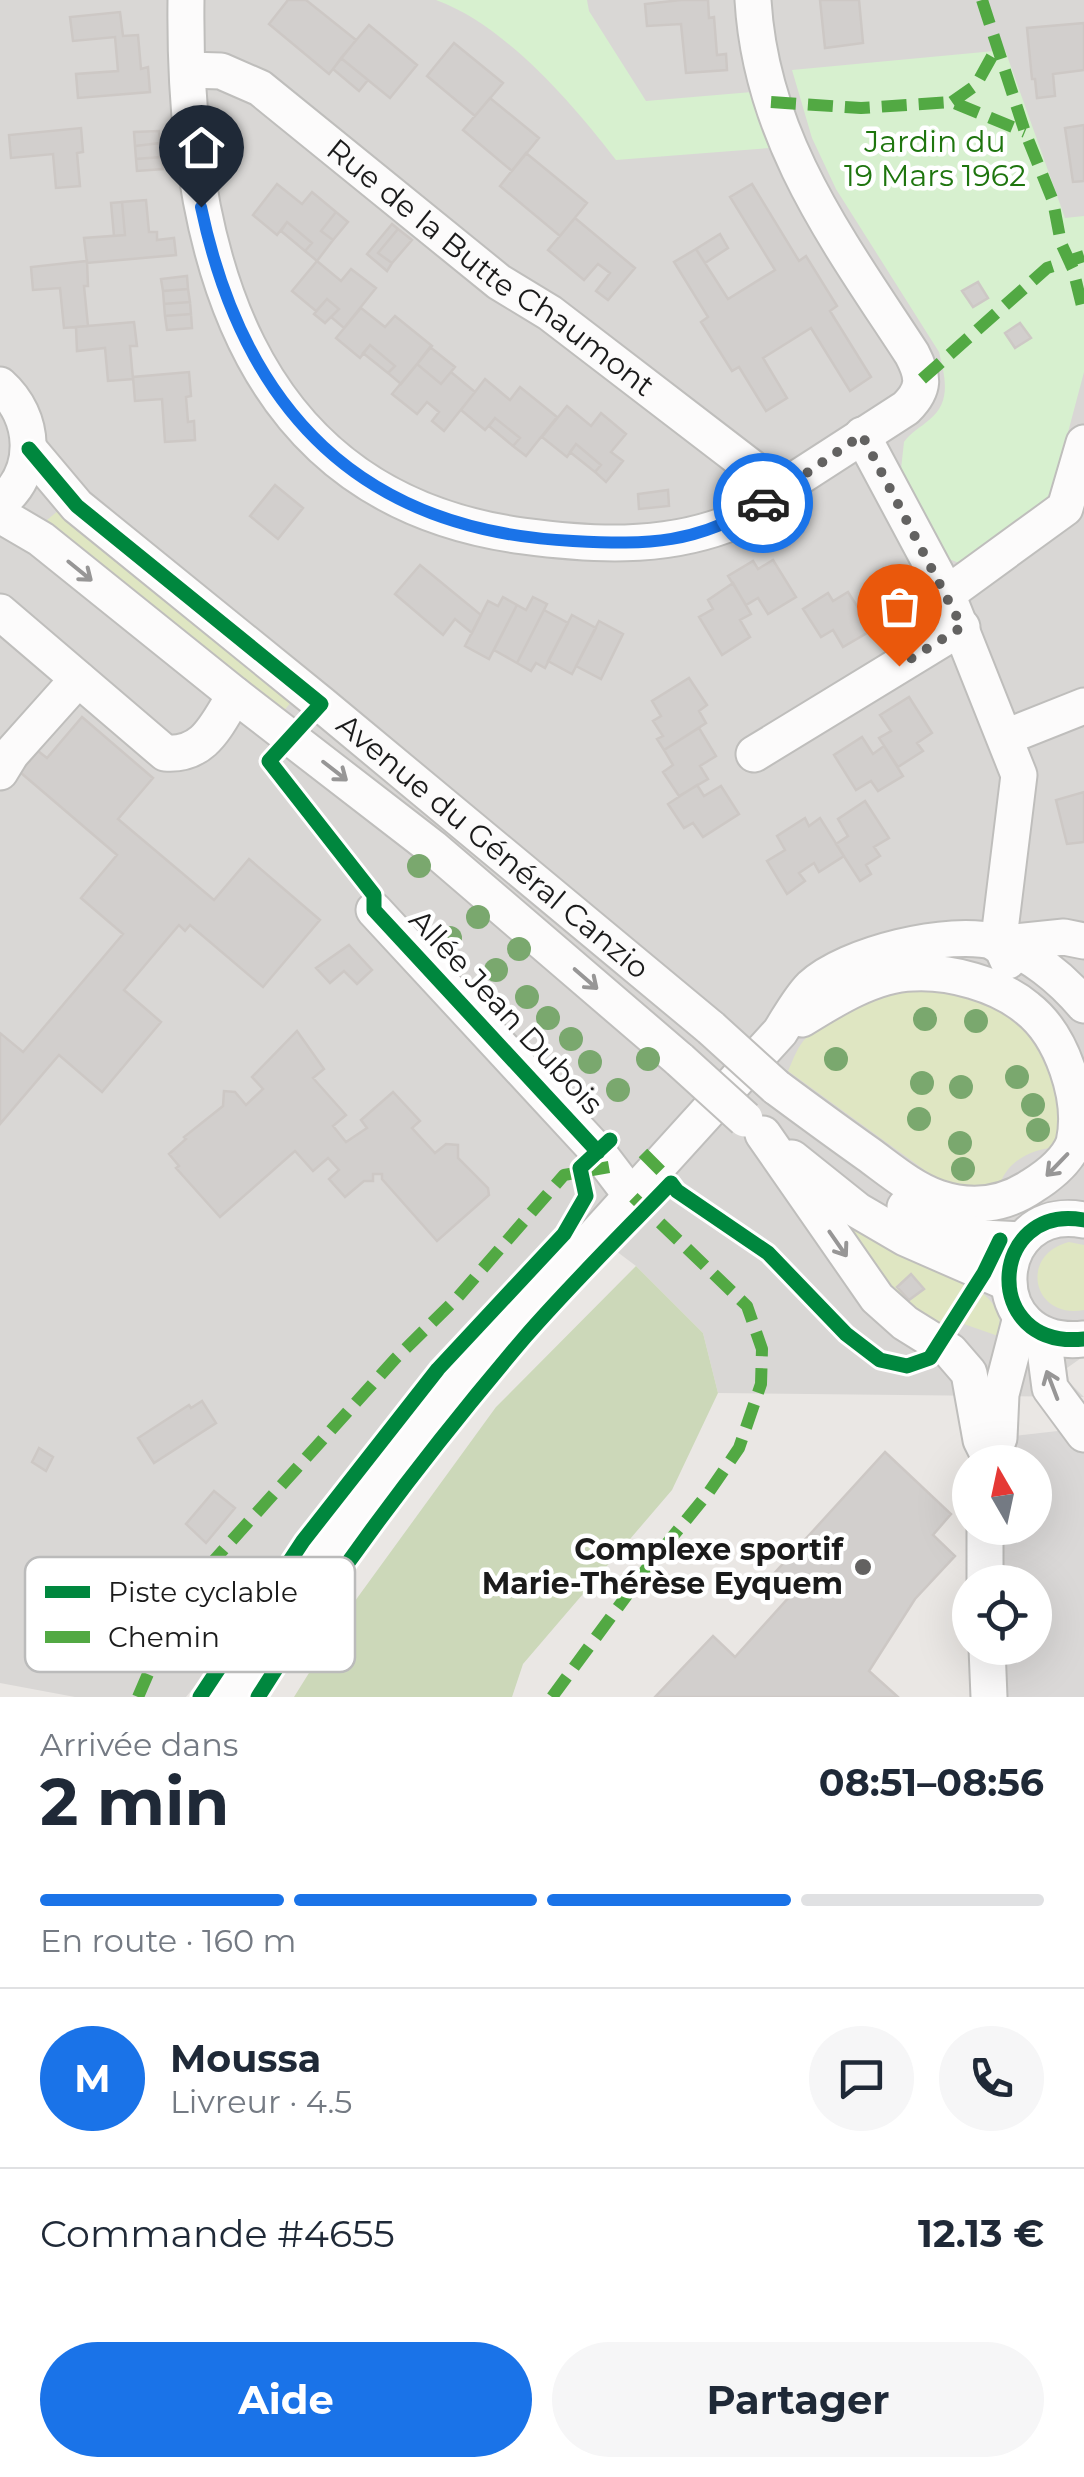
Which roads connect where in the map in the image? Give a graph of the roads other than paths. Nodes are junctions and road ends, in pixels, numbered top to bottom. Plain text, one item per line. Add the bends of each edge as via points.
1 (185, 0) edge
2 (753, 0) edge
3 (188, 70) junction
4 (0, 385) edge
5 (862, 435) junction
6 (1084, 443) edge
7 (29, 449) junction
8 (782, 490) junction
9 (0, 503) edge
10 (0, 515) edge
11 (947, 594) junction
12 (0, 612) edge
13 (962, 627) junction
14 (78, 679) junction
15 (235, 695) junction
16 (1084, 706) edge
17 (1006, 737) junction
18 (754, 754) dead end
19 (0, 772) edge
20 (374, 910) dead end
21 (1084, 941) edge
22 (1000, 943) junction
23 (849, 992) junction
24 (1084, 1005) edge
25 (780, 1032) junction
26 (1084, 1045) edge
27 (776, 1088) junction
28 (754, 1127) junction
29 (1084, 1190) edge
30 (630, 1194) junction
31 (1073, 1219) edge
32 (1022, 1240) junction
33 (1008, 1283) junction
34 (1032, 1326) junction
35 (1084, 1339) edge
36 (1084, 1434) edge
37 (983, 1445) edge
38 (996, 1445) edge
39 (322, 1557) edge
40 (988, 1665) edge
41 (243, 1672) edge
42 (228, 1697) edge
43 (989, 1697) edge

1 - 3 street
2 - 5 street via 771,102 791,157 921,372 922,387 912,402
3 - 8 street, Rue de la Butte Chaumont via 221,71 260,88 500,282
3 - 8 street via 201,207 238,326 278,398 346,466 429,514 492,532 557,540 631,544 699,534
4 - 7 street via 21,410
5 - 8 street
5 - 11 street
6 - 11 street via 1065,508
7 - 9 street via 17,485
7 - 27 street, Avenue du Général Canzio, bridge via 77,506
10 -> 15 street, Avenue du Général Canzio via 41,539
11 - 13 street
12 - 14 street
13 - 17 street
13 - 18 street
14 - 15 street via 165,752 183,754 208,738
14 - 19 street
15 -> 28 street, Avenue du Général Canzio, bridge via 433,848
16 - 17 street
17 - 22 street via 1019,776
20 - 30 street, Allée Jean Dubois
21 - 22 street
22 - 23 street via 897,966
22 - 24 street via 1051,972
22 - 25 street via 954,939 858,962 810,988
22 - 26 street via 1012,966 1061,1010
23 - 25 street
23 -> 27 street via 901,974 933,973 985,986 1029,1009 1052,1036 1074,1084 1079,1112 1070,1151 1013,1198 978,1205 951,1201 905,1180
25 - 30 street
27 - 32 street via 837,1154 898,1204 983,1238
28 - 33 street via 857,1210
28 -> 37 street via 876,1298 960,1361 969,1374
29 - 31 street
30 - 39 street via 432,1419
31 - 32 street via 1034,1229
32 - 33 street
33 - 34 street via 1012,1301
34 - 35 street via 1062,1340
36 -> 34 street via 1050,1388
34 - 38 street via 1001,1394
40 - 43 street
41 - 42 street

